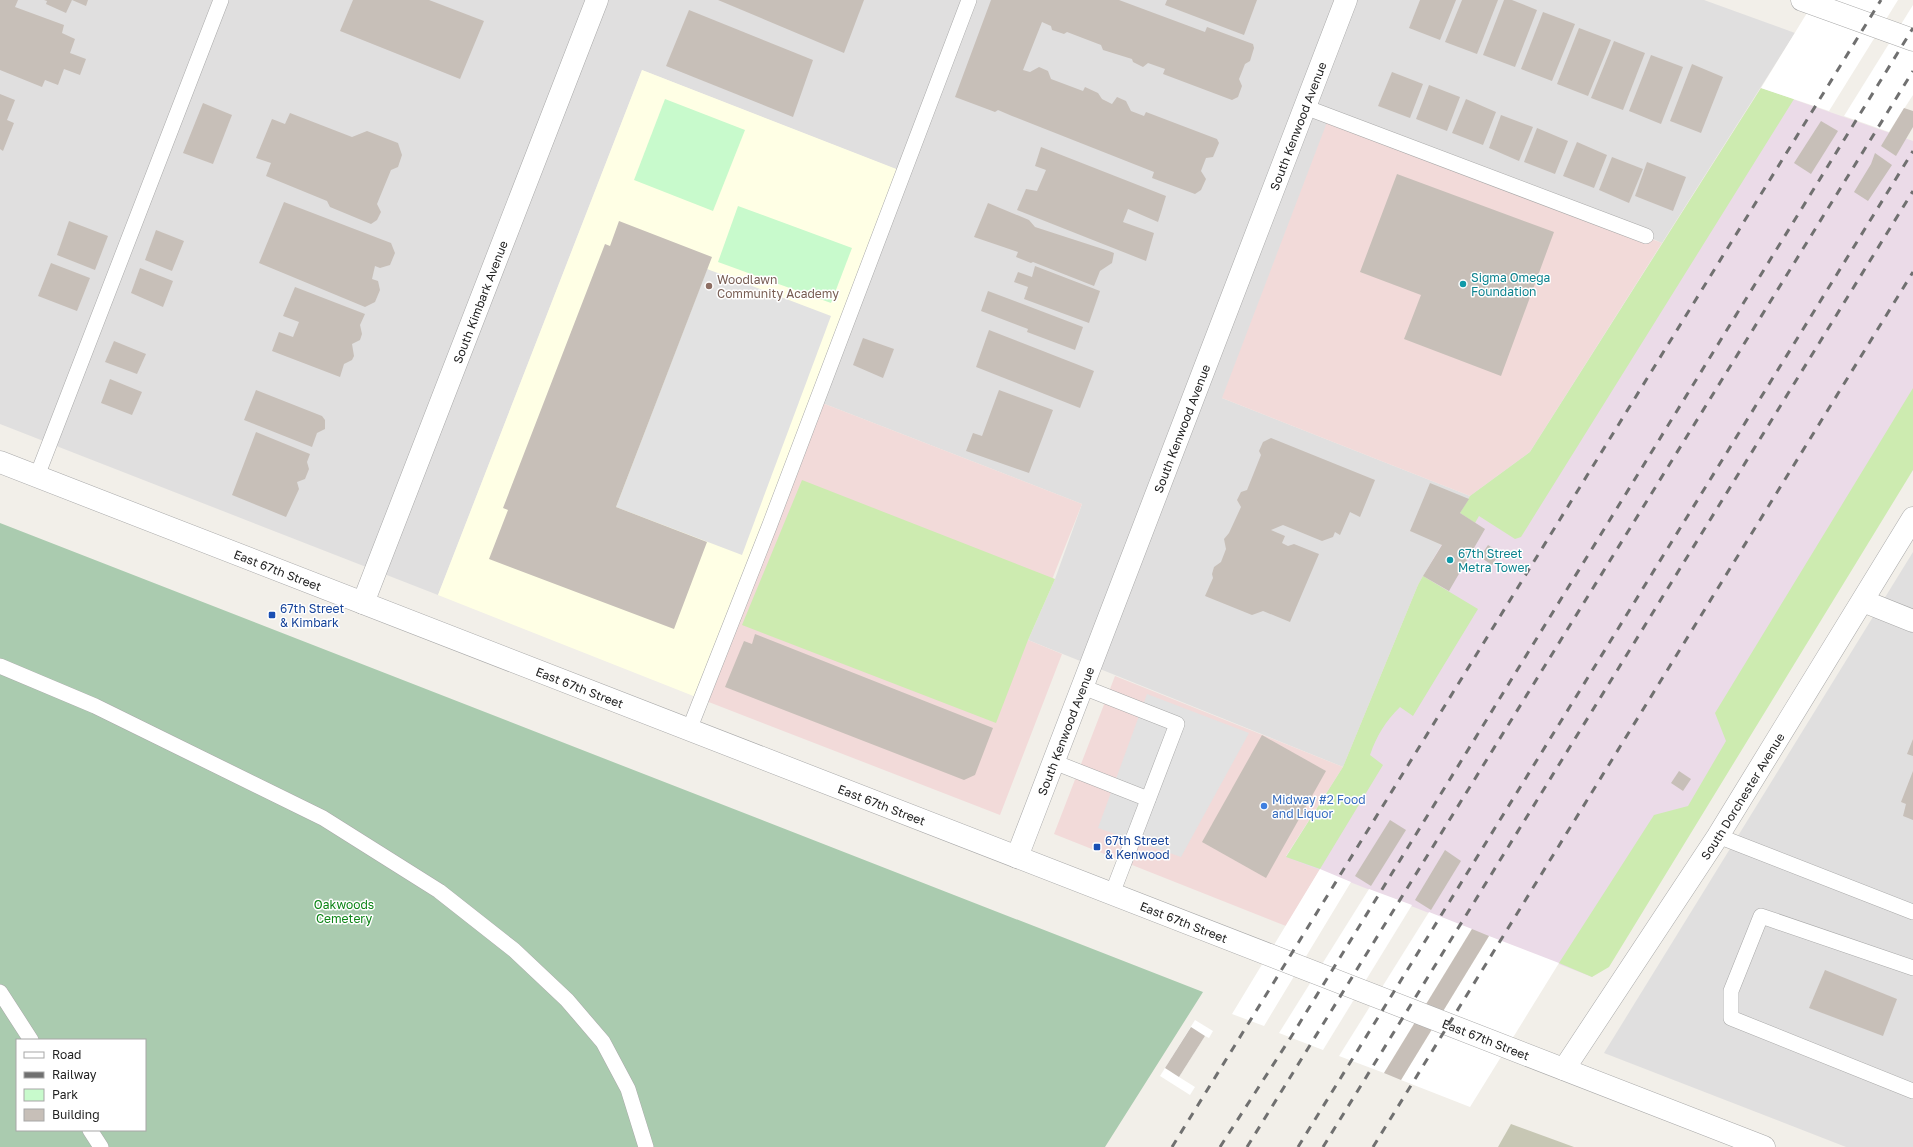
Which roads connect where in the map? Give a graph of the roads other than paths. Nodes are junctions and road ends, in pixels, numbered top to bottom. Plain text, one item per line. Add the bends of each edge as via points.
1 (221, 0) edge
2 (597, 0) edge
3 (969, 0) edge
4 (1346, 0) edge
5 (1802, 0) edge
6 (1913, 40) edge
7 (1305, 107) junction
8 (1646, 236) dead end
9 (0, 462) edge
10 (37, 476) junction
11 (1913, 518) edge
12 (1863, 601) junction
13 (363, 603) junction
14 (1913, 621) edge
15 (0, 666) edge
16 (1083, 687) junction
17 (689, 730) junction
18 (1054, 762) junction
19 (1148, 799) junction
20 (1718, 836) junction
21 (1017, 857) junction
22 (1112, 894) junction
23 (1913, 912) edge
24 (1913, 968) edge
25 (0, 992) edge
26 (30, 1039) edge
27 (1564, 1069) junction
28 (1913, 1091) edge
29 (91, 1131) edge
30 (1735, 1142) edge
31 (101, 1147) edge
32 (646, 1147) edge
33 (1764, 1147) edge

1 - 10 lane
2 - 13 street, South Kimbark Avenue
3 - 17 lane
4 - 7 street, South Kenwood Avenue
5 - 6 street
7 - 8 lane
7 - 16 street, South Kenwood Avenue
9 - 10 street, East 67th Street
10 - 13 street, East 67th Street
11 - 12 street, South Dorchester Avenue
12 - 14 street
12 - 20 street, South Dorchester Avenue
13 - 17 street, East 67th Street
15 - 32 lane via 95,706 323,818 438,891 519,955 567,1000 604,1042 628,1089
16 - 18 street, South Kenwood Avenue
16 - 19 lane via 1176,724
17 - 21 street, East 67th Street
18 - 19 lane
18 - 21 street, South Kenwood Avenue
19 - 22 lane
20 - 23 lane
20 - 27 street, South Dorchester Avenue
21 - 22 street, East 67th Street
22 - 27 street, East 67th Street
24 - 28 lane via 1761,916 1731,991 1731,1018
25 - 26 lane
27 - 30 street, East 67th Street
29 - 31 lane
30 - 33 street, East 67th Street

